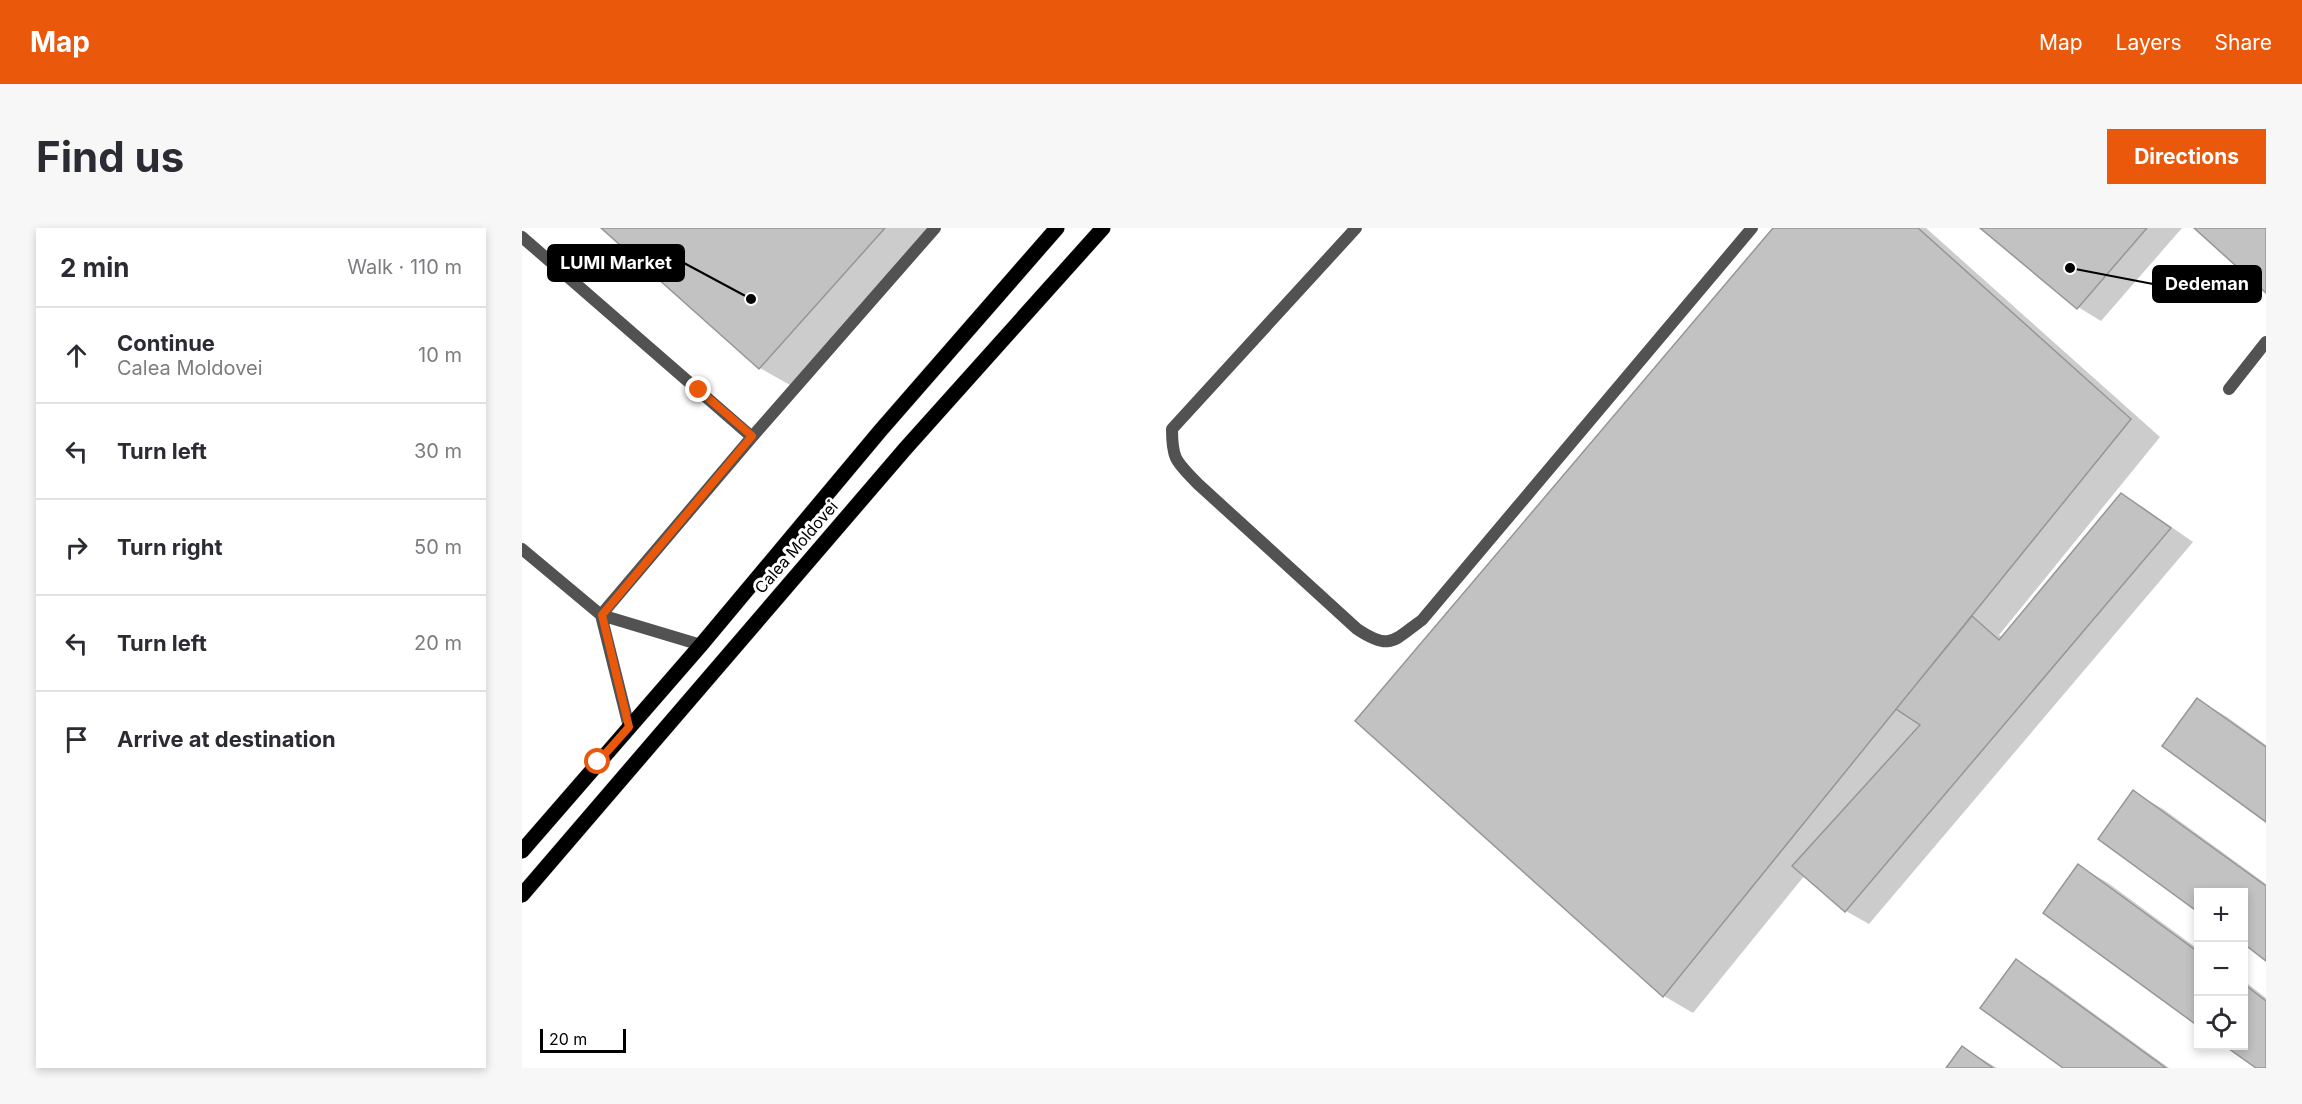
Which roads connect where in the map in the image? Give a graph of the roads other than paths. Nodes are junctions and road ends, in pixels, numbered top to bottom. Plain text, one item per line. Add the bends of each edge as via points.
1 (935, 228) edge
2 (1046, 228) edge
3 (1057, 228) edge
4 (1103, 228) edge
5 (1356, 228) edge
6 (1752, 228) edge
7 (522, 237) edge
8 (1039, 250) junction
9 (2266, 342) edge
10 (2229, 389) dead end
11 (752, 436) junction
12 (522, 549) edge
13 (602, 615) junction
14 (700, 645) junction
15 (629, 727) junction
16 (522, 851) edge
17 (522, 895) edge

1 - 11 lane
2 - 8 lane
3 - 8 main road, Calea Moldovei
4 - 17 main road, Calea Moldovei via 905,449
5 - 6 lane via 1173,429 1172,449 1175,461 1198,484 1357,629 1376,641 1392,642 1422,620
7 - 11 lane
8 - 14 main road, Calea Moldovei
9 - 10 lane
11 - 13 lane
12 - 13 lane
13 - 14 lane
13 - 15 lane
14 - 15 main road, Calea Moldovei
15 - 16 main road, Calea Moldovei

